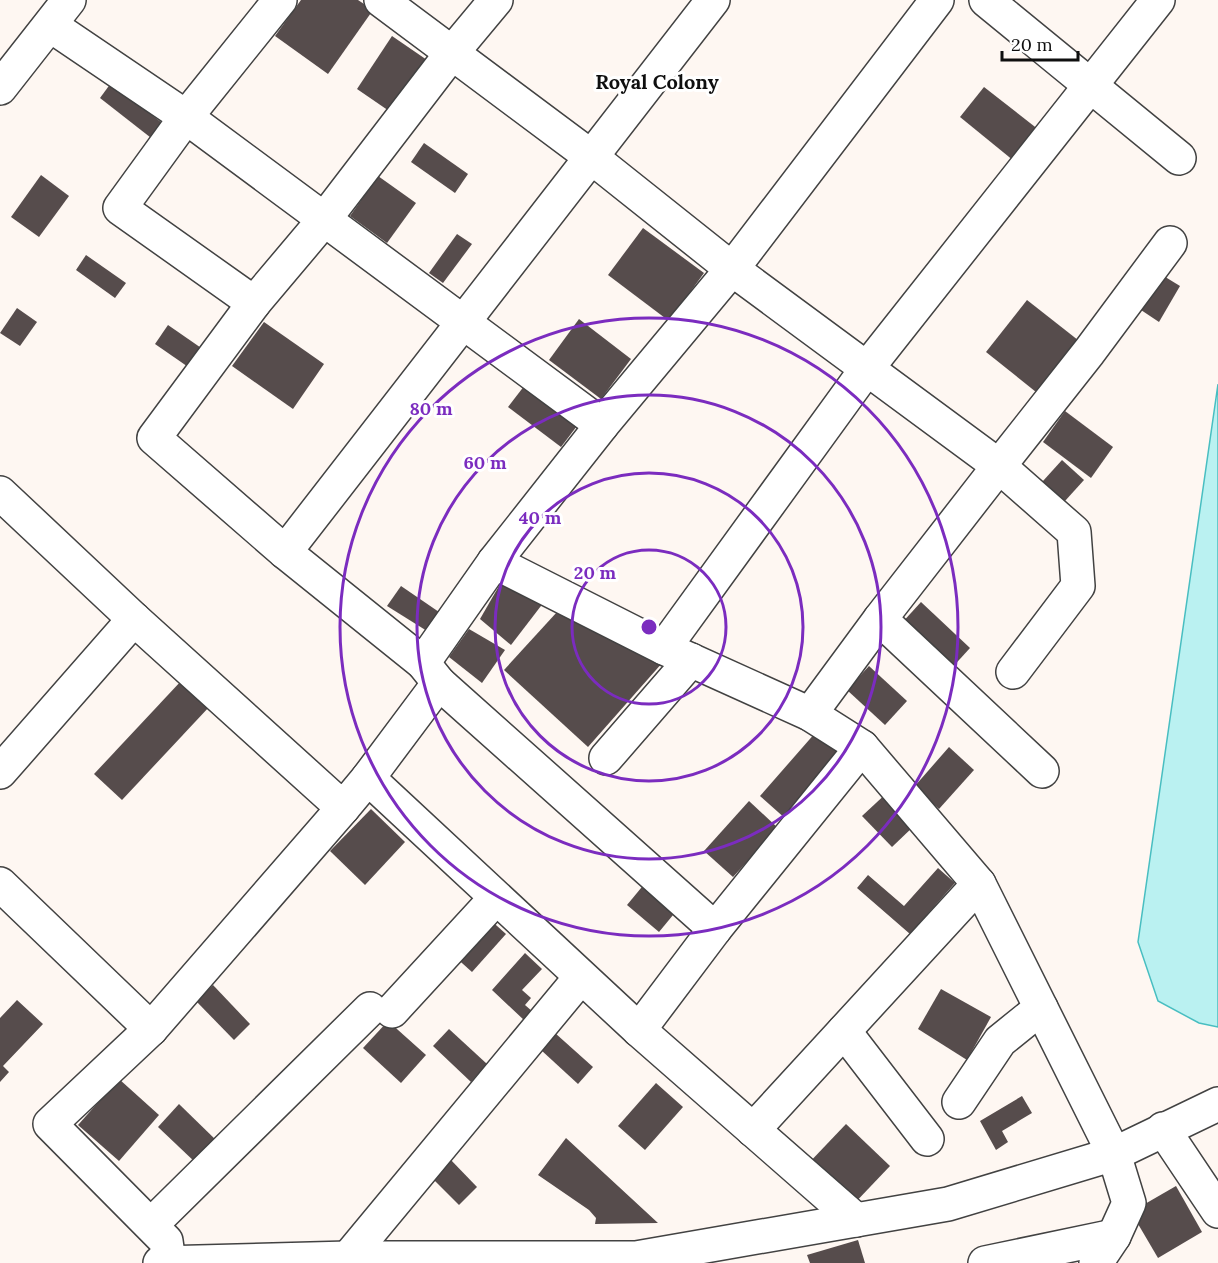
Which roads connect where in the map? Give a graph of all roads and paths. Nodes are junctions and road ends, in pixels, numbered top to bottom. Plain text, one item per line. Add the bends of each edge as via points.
1 (280, 0) edge
2 (381, 0) edge
3 (496, 0) edge
4 (713, 0) edge
5 (937, 0) edge
6 (986, 0) edge
7 (1158, 0) edge
8 (60, 12) edge
9 (451, 54) junction
10 (1091, 85) junction
11 (0, 88) edge
12 (186, 117) junction
13 (590, 156) junction
14 (1179, 158) dead end
15 (323, 221) junction
16 (1170, 243) dead end
17 (732, 269) junction
18 (254, 303) junction
19 (463, 321) junction
20 (868, 367) junction
21 (602, 425) junction
22 (999, 466) junction
23 (0, 493) edge
24 (285, 552) junction
25 (494, 562) junction
26 (880, 618) junction
27 (134, 619) junction
28 (678, 654) junction
29 (1013, 672) dead end
30 (431, 673) junction
31 (810, 714) junction
32 (862, 747) junction
33 (606, 758) dead end
34 (1042, 771) dead end
35 (0, 772) edge
36 (368, 778) junction
37 (343, 808) junction
38 (979, 884) junction
39 (496, 898) junction
40 (6, 901) edge
41 (715, 929) junction
42 (581, 977) junction
43 (1041, 1008) junction
44 (151, 1029) junction
45 (639, 1030) junction
46 (844, 1030) junction
47 (959, 1102) dead end
48 (1218, 1104) edge
49 (1163, 1129) junction
50 (753, 1130) junction
51 (927, 1139) dead end
52 (1114, 1154) junction
53 (1218, 1211) edge
54 (856, 1220) junction
55 (152, 1224) junction
56 (1114, 1236) junction
57 (348, 1258) junction
58 (578, 1260) edge
59 (164, 1262) edge
60 (210, 1262) edge
61 (985, 1263) edge
62 (1096, 1263) edge

1 - 12 street
2 - 9 street
3 - 9 street
4 - 13 street
5 - 17 street
6 - 10 street
7 - 10 street
8 - 11 street
8 - 12 street
9 - 13 street
9 - 15 street
10 - 14 street
10 - 20 street
12 - 15 street
12 - 18 street via 120,208
13 - 17 street
13 - 19 street
15 - 18 street
15 - 19 street
16 - 22 street
17 - 20 street
17 - 21 street
18 - 24 street via 154,438
19 - 21 street
19 - 24 street
20 - 22 street
20 - 28 street
21 - 25 street
22 - 26 street
22 - 29 street via 1074,532 1078,586
23 - 27 street
24 - 30 street
25 - 28 street
25 - 30 street
26 - 31 street
26 - 34 street
27 - 35 street
27 - 37 street
28 - 31 street
28 - 33 street
30 - 36 street
30 - 41 street
31 - 32 street
32 - 38 street
32 - 41 street
36 - 37 street
36 - 39 street
37 - 44 street
38 - 43 street
38 - 46 street
39 - 42 street
39 - 55 street
40 - 44 street
41 - 45 street
42 - 45 street
42 - 57 street
43 - 47 street via 1000,1041
43 - 52 street
44 - 55 street via 50,1124
45 - 50 street
46 - 50 street
46 - 51 street
48 - 49 street
49 - 52 street
49 - 53 street
50 - 54 street
52 - 54 street via 948,1204
52 - 56 street via 1129,1203
54 - 58 street via 636,1258
55 - 59 street via 166,1241
56 - 61 street
56 - 62 street
57 - 58 street
57 - 60 street
59 - 60 street

